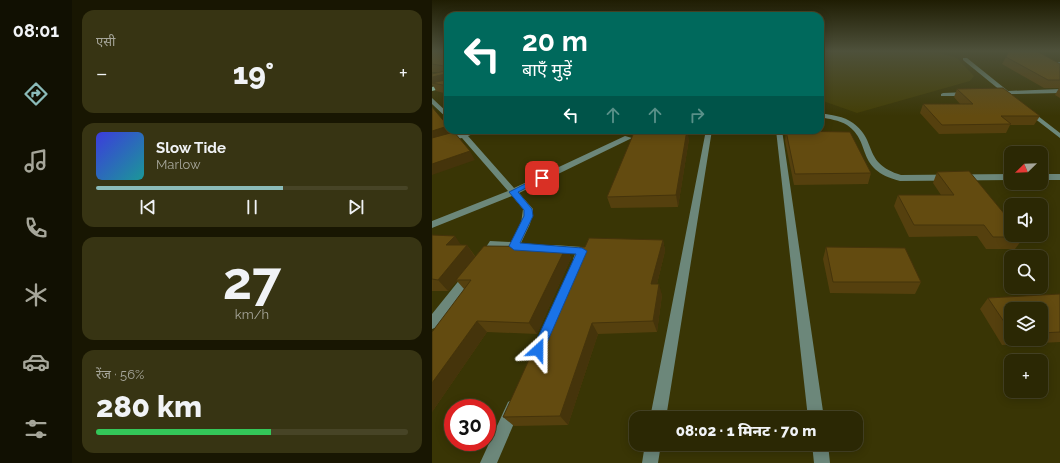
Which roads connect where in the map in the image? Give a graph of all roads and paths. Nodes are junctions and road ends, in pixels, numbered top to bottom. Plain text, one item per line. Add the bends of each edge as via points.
1 (981, 73) edge
2 (444, 86) edge
3 (432, 89) edge
4 (1060, 91) edge
5 (1006, 93) junction
6 (975, 94) edge
7 (998, 94) edge
8 (943, 95) dead end
9 (432, 100) edge
10 (1018, 103) edge
11 (1024, 108) edge
12 (444, 113) edge
13 (824, 116) edge
14 (460, 134) edge
15 (463, 134) edge
16 (708, 134) edge
17 (780, 134) edge
18 (1060, 136) edge
19 (628, 138) dead end
20 (451, 139) edge
21 (1004, 177) edge
22 (1048, 178) edge
23 (1058, 179) edge
24 (513, 192) junction
25 (432, 224) edge
26 (514, 246) junction
27 (573, 272) edge
28 (432, 323) edge
29 (519, 392) edge
30 (659, 411) edge
31 (815, 411) edge
32 (652, 451) edge
33 (821, 451) edge
34 (488, 463) edge
35 (650, 463) edge
36 (822, 463) edge

1 - 5 street
2 - 3 main road
4 - 5 street
5 - 7 street
5 - 10 street
6 - 8 street
9 - 12 street
11 - 18 street
13 - 21 street via 845,121 856,129 877,169 886,175 900,178
14 - 20 street
15 - 24 street
16 - 30 street
17 - 31 street
19 - 24 street
22 - 23 street
24 - 25 street
24 - 26 street via 528,209 528,216
26 - 27 street via 582,251
26 - 28 street via 494,244
29 - 34 street
32 - 35 street
33 - 36 street

